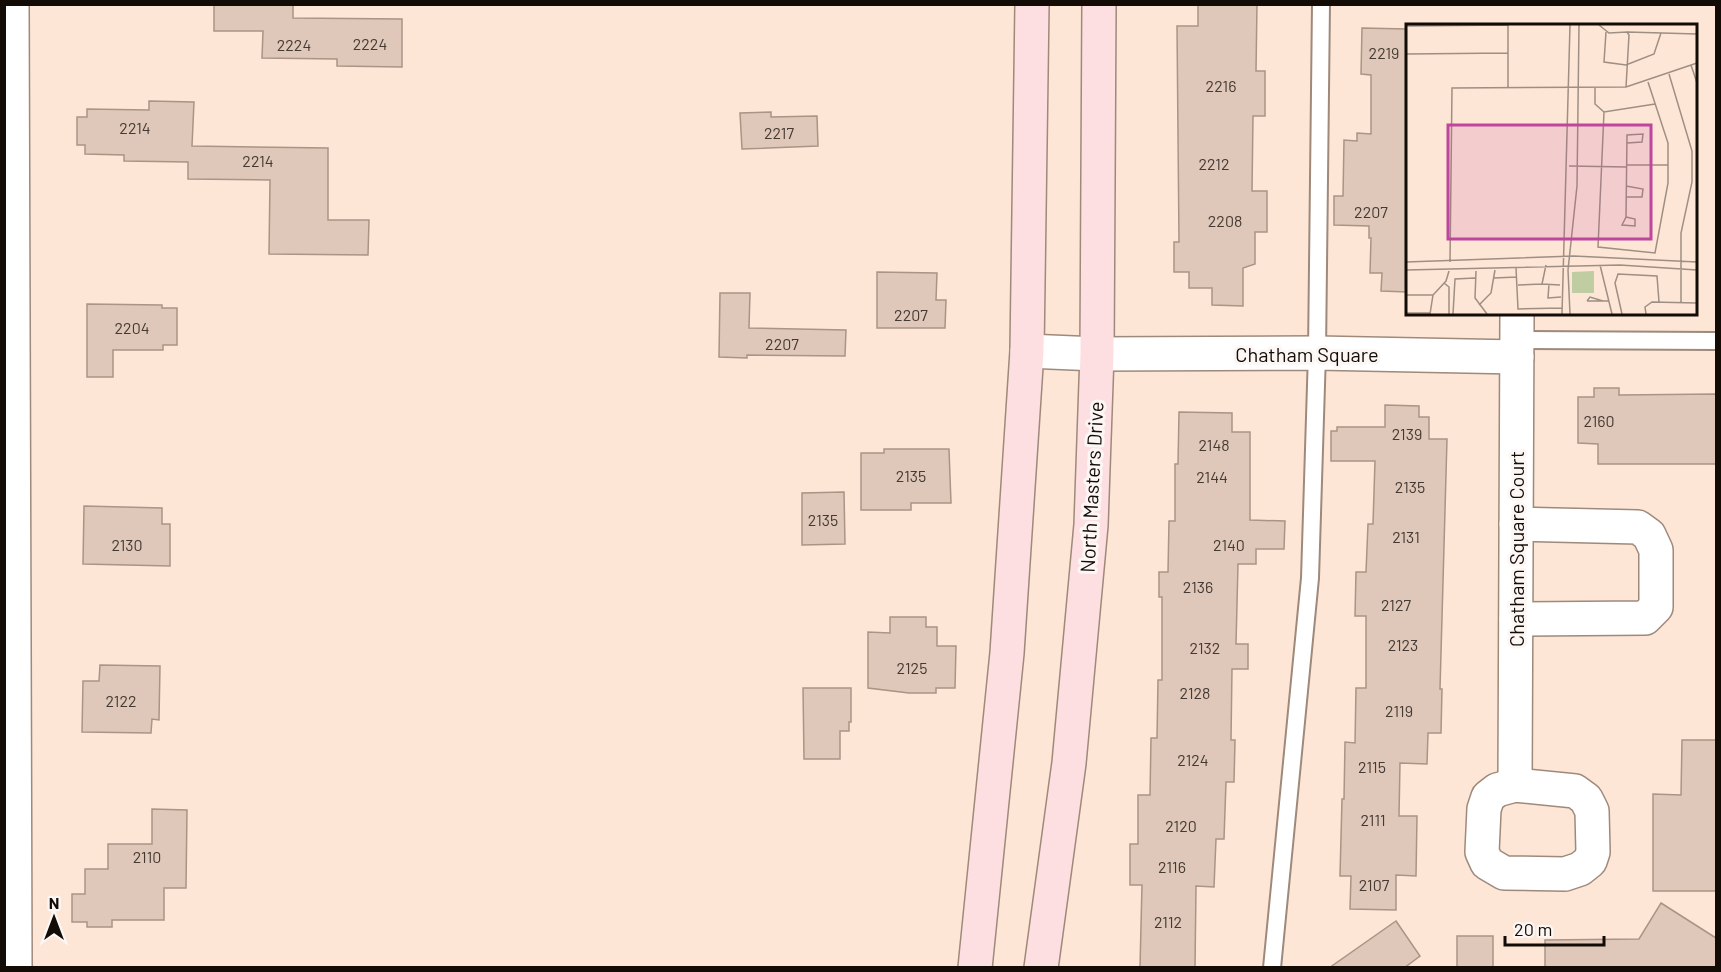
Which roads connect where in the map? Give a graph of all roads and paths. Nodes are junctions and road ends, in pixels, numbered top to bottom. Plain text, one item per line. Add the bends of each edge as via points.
1 (12, 4) edge
2 (1032, 4) edge
3 (1099, 4) edge
4 (1321, 4) edge
5 (1517, 337) edge
6 (1716, 341) edge
7 (1027, 351) junction
8 (1096, 354) junction
9 (1317, 354) junction
10 (1516, 524) junction
11 (1516, 619) junction
12 (1515, 785) dead end
13 (15, 968) edge
14 (975, 968) edge
15 (1041, 968) edge
16 (1272, 968) edge

1 - 13 street
2 - 7 main road
3 - 8 main road, North Masters Drive
4 - 9 lane
5 - 6 lane
5 - 9 street, Chatham Square
5 - 10 street, Chatham Square Court
7 - 8 street
7 - 14 main road via 1007,653
8 - 9 street, Chatham Square
8 - 15 main road, North Masters Drive via 1090,537 1069,763
9 - 16 lane via 1310,578
10 - 11 street, Chatham Square Court
10 - 11 street via 1638,527 1649,535 1656,550 1656,607 1645,618
11 - 12 street, Chatham Square Court

